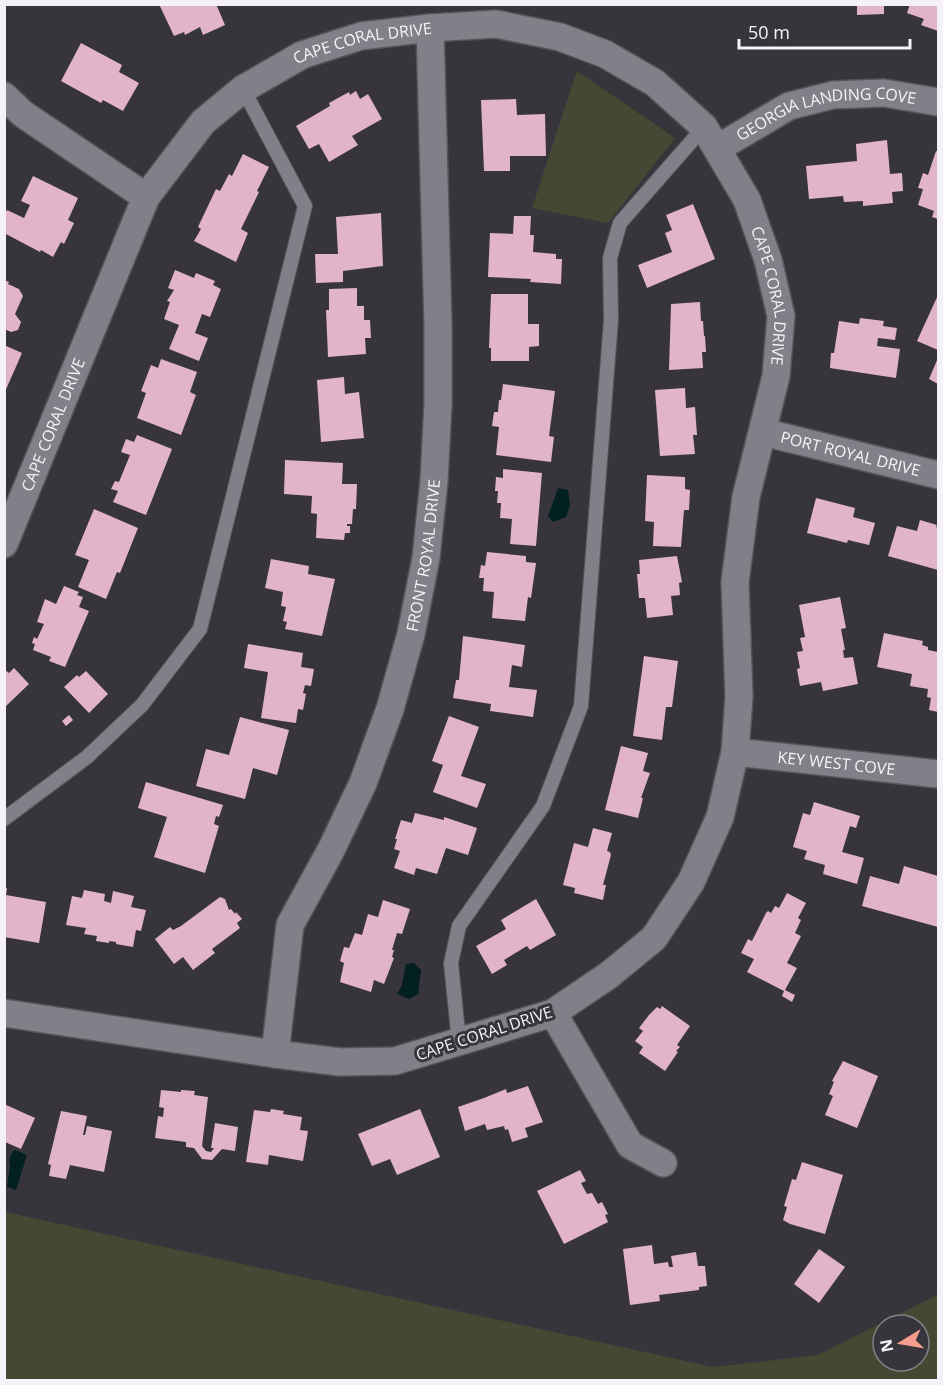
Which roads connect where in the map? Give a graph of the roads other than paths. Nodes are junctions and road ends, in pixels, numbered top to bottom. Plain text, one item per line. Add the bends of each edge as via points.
1 (429, 28) junction
2 (243, 89) junction
3 (4, 96) edge
4 (939, 102) edge
5 (711, 137) junction
6 (146, 196) junction
7 (763, 432) junction
8 (939, 475) edge
9 (4, 544) edge
10 (735, 752) junction
11 (939, 774) edge
12 (4, 819) edge
13 (4, 1013) edge
14 (553, 1013) junction
15 (459, 1042) junction
16 (275, 1054) junction
17 (663, 1163) dead end

1 - 2 street, CAPE CORAL DRIVE via 361,36 302,55
1 - 5 street, CAPE CORAL DRIVE via 496,24 560,37 604,54 655,83
1 - 16 street, FRONT ROYAL DRIVE via 438,404 426,558 411,634 390,709 363,783 290,925
2 - 6 street, CAPE CORAL DRIVE via 203,122
2 - 12 lane via 305,206 200,629 142,705 87,758
3 - 6 street via 23,114
4 - 5 street, GEORGIA LANDING COVE via 884,93 833,94 789,106
5 - 7 street, CAPE CORAL DRIVE via 747,200 768,260 781,316 776,376
5 - 15 lane via 620,223 610,258 611,321 581,706 543,806 459,926 451,963
6 - 9 street, CAPE CORAL DRIVE
7 - 8 street, PORT ROYAL DRIVE
7 - 10 street, CAPE CORAL DRIVE via 746,497 735,582 739,697
10 - 11 street, KEY WEST COVE
10 - 14 street, CAPE CORAL DRIVE via 720,817 691,882 654,938
13 - 16 street, CAPE CORAL DRIVE
14 - 15 street, CAPE CORAL DRIVE
14 - 17 street via 630,1145
15 - 16 street, CAPE CORAL DRIVE via 395,1060 340,1062

